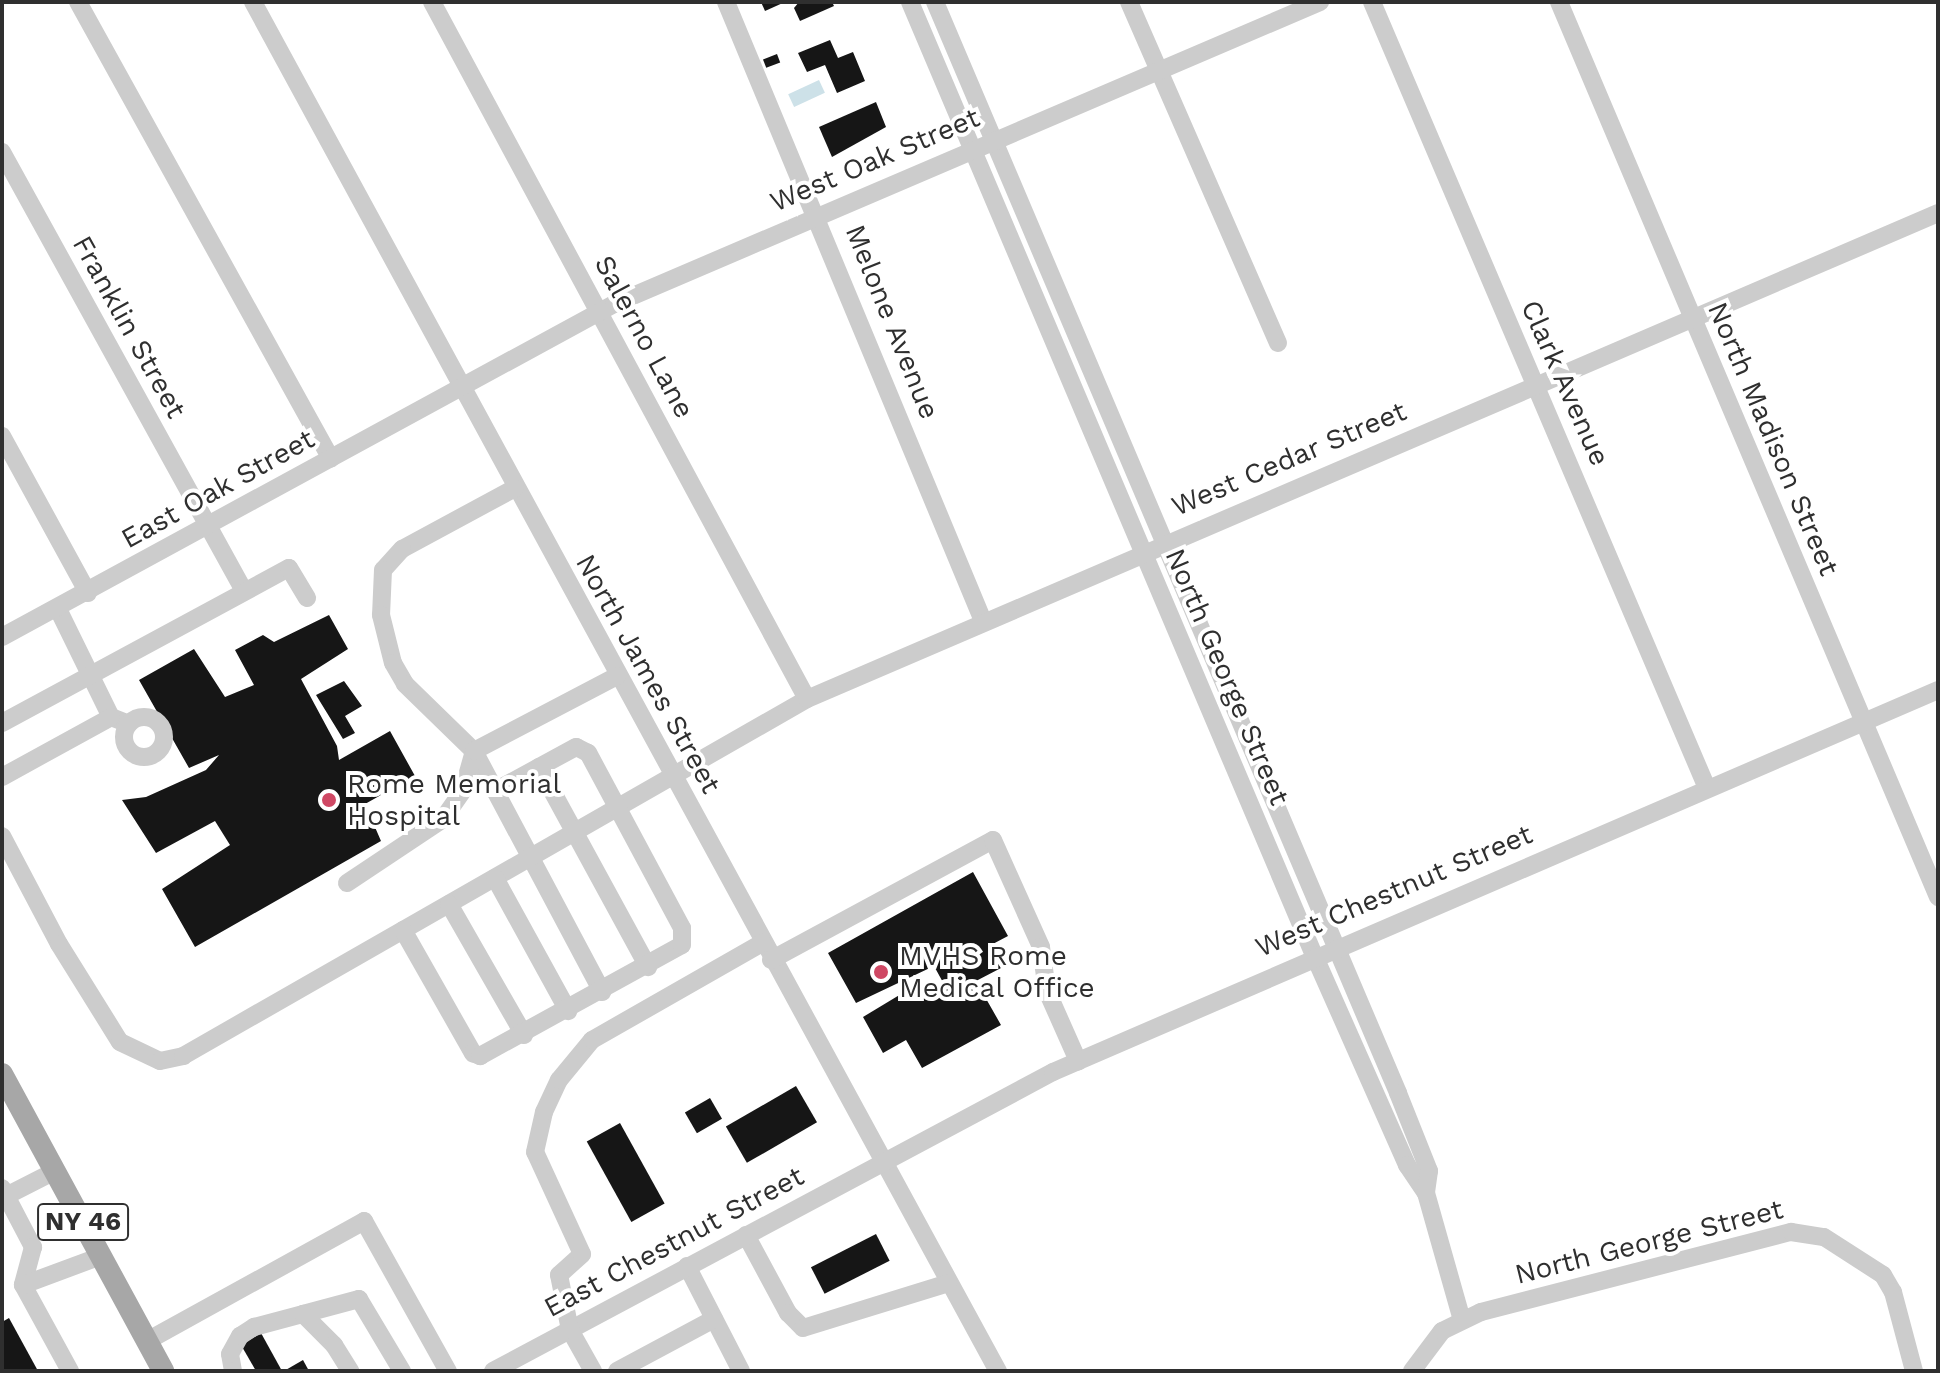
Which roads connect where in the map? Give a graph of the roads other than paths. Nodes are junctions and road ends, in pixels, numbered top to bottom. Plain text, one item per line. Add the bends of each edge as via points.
1 (78, 2) edge
2 (253, 2) edge
3 (432, 2) edge
4 (726, 2) edge
5 (910, 2) edge
6 (935, 2) edge
7 (1129, 2) edge
8 (1320, 2) edge
9 (1372, 2) edge
10 (1559, 2) edge
11 (1159, 71) junction
12 (993, 140) junction
13 (971, 149) junction
14 (2, 152) edge
15 (818, 213) junction
16 (1938, 213) edge
17 (599, 312) junction
18 (1692, 318) junction
19 (1278, 343) dead end
20 (1535, 386) junction
21 (460, 389) junction
22 (2, 436) edge
23 (331, 459) junction
24 (515, 488) junction
25 (206, 528) junction
26 (1164, 543) junction
27 (1144, 552) junction
28 (244, 591) junction
29 (88, 593) junction
30 (307, 598) dead end
31 (58, 609) junction
32 (983, 621) junction
33 (2, 637) edge
34 (617, 676) junction
35 (91, 677) junction
36 (1938, 690) edge
37 (807, 699) junction
38 (111, 717) junction
39 (1863, 722) junction
40 (2, 723) edge
41 (129, 724) dead end
42 (474, 751) junction
43 (539, 767) junction
44 (2, 777) edge
45 (672, 777) junction
46 (1707, 788) junction
47 (495, 791) junction
48 (620, 807) junction
49 (577, 831) junction
50 (2, 836) edge
51 (529, 858) junction
52 (495, 878) junction
53 (347, 883) dead end
54 (1938, 897) edge
55 (449, 904) junction
56 (403, 930) junction
57 (1336, 946) junction
58 (766, 952) junction
59 (1314, 955) junction
60 (648, 967) junction
61 (602, 992) junction
62 (568, 1011) junction
63 (524, 1035) junction
64 (1078, 1061) junction
65 (3, 1078) edge
66 (880, 1161) junction
67 (55, 1171) junction
68 (4, 1192) edge
69 (1426, 1193) junction
70 (746, 1235) junction
71 (101, 1256) junction
72 (687, 1266) junction
73 (948, 1283) junction
74 (23, 1285) junction
75 (303, 1314) junction
76 (714, 1319) junction
77 (1462, 1320) junction
78 (570, 1330) junction
79 (147, 1341) junction
80 (70, 1371) edge
81 (163, 1371) edge
82 (233, 1371) edge
83 (350, 1371) edge
84 (402, 1371) edge
85 (448, 1371) edge
86 (493, 1371) edge
87 (593, 1371) edge
88 (617, 1371) edge
89 (741, 1371) edge
90 (998, 1371) edge
91 (1412, 1371) edge
92 (1914, 1371) edge

1 - 23 street
2 - 21 street, North James Street
3 - 17 street, Salerno Lane
4 - 15 street, Melone Avenue
5 - 13 street, North George Street
6 - 12 street, North George Street
7 - 11 street
8 - 11 street, West Oak Street
9 - 20 street, Clark Avenue
10 - 18 street, North Madison Street
11 - 12 street, West Oak Street
11 - 19 street
12 - 13 street, West Oak Street
12 - 26 street, North George Street
13 - 15 street, West Oak Street
13 - 27 street, North George Street
14 - 25 street, Franklin Street
15 - 17 street, West Oak Street
15 - 32 street, Melone Avenue
16 - 18 street, West Cedar Street
17 - 21 street, West Oak Street
17 - 37 street, Salerno Lane
18 - 20 street, West Cedar Street
18 - 39 street, North Madison Street
20 - 26 street, West Cedar Street
20 - 46 street, Clark Avenue
21 - 23 street, East Oak Street
21 - 24 street, North James Street
22 - 29 street
23 - 25 street, East Oak Street
24 - 34 street, North James Street
24 - 42 street via 402,549 383,570 381,615 393,663 435,717
25 - 28 street, Franklin Street
25 - 29 street, East Oak Street
26 - 27 street, West Cedar Street
26 - 57 street, North George Street
27 - 32 street, West Cedar Street
27 - 59 street, North George Street
28 - 30 street via 289,568
28 - 35 street
29 - 31 street, East Oak Street
31 - 33 street, East Oak Street
31 - 35 street
32 - 37 street, West Cedar Street
34 - 42 street
34 - 45 street, North James Street
35 - 38 street
35 - 40 street
36 - 39 street, West Chestnut Street
37 - 45 street, West Cedar Street
38 - 41 street
38 - 44 street
39 - 46 street, West Chestnut Street
39 - 54 street, North Madison Street
42 - 47 street
42 - 53 street via 463,790 443,819
43 - 47 street
43 - 48 street via 582,747
43 - 49 street
45 - 48 street, West Cedar Street
45 - 58 street, North James Street
46 - 57 street, West Chestnut Street
47 - 51 street
48 - 49 street, West Cedar Street
48 - 60 street via 685,937 674,952
49 - 51 street, West Cedar Street
49 - 60 street
50 - 56 street, West Cedar Street via 108,1024 120,1042 144,1058 183,1056
51 - 52 street, West Cedar Street
51 - 61 street
52 - 55 street, West Cedar Street
52 - 62 street
55 - 56 street, West Cedar Street
55 - 63 street
56 - 63 street via 473,1053 487,1056
57 - 59 street, West Chestnut Street
57 - 69 street, North George Street via 1429,1171
58 - 64 street via 993,840 1041,947 1041,970 1055,1016
58 - 66 street, North James Street
58 - 78 street via 592,1040 559,1080 544,1112 535,1152 582,1254 559,1275
59 - 64 street, West Chestnut Street
59 - 69 street, North George Street via 1407,1165
60 - 61 street
61 - 62 street
62 - 63 street
64 - 66 street, West Chestnut Street
65 - 67 main road, NY 46
66 - 70 street, East Chestnut Street
66 - 73 street, North James Street
67 - 68 street
67 - 71 main road, NY 46
68 - 74 street via 33,1247
69 - 77 street, North George Street
70 - 72 street, East Chestnut Street
70 - 73 street via 788,1313 803,1328
71 - 74 street
71 - 79 main road, NY 46
72 - 76 street
72 - 78 street, East Chestnut Street
73 - 90 street, North James Street
74 - 80 street
75 - 82 street via 240,1336 230,1354
75 - 83 street via 326,1335
75 - 84 street via 359,1299
76 - 88 street
76 - 89 street
77 - 91 street, North George Street via 1424,1349
77 - 92 street, North George Street via 1791,1232 1837,1243 1883,1275 1893,1292
78 - 86 street, East Chestnut Street
78 - 87 street
79 - 81 main road, NY 46
79 - 85 street via 364,1221

